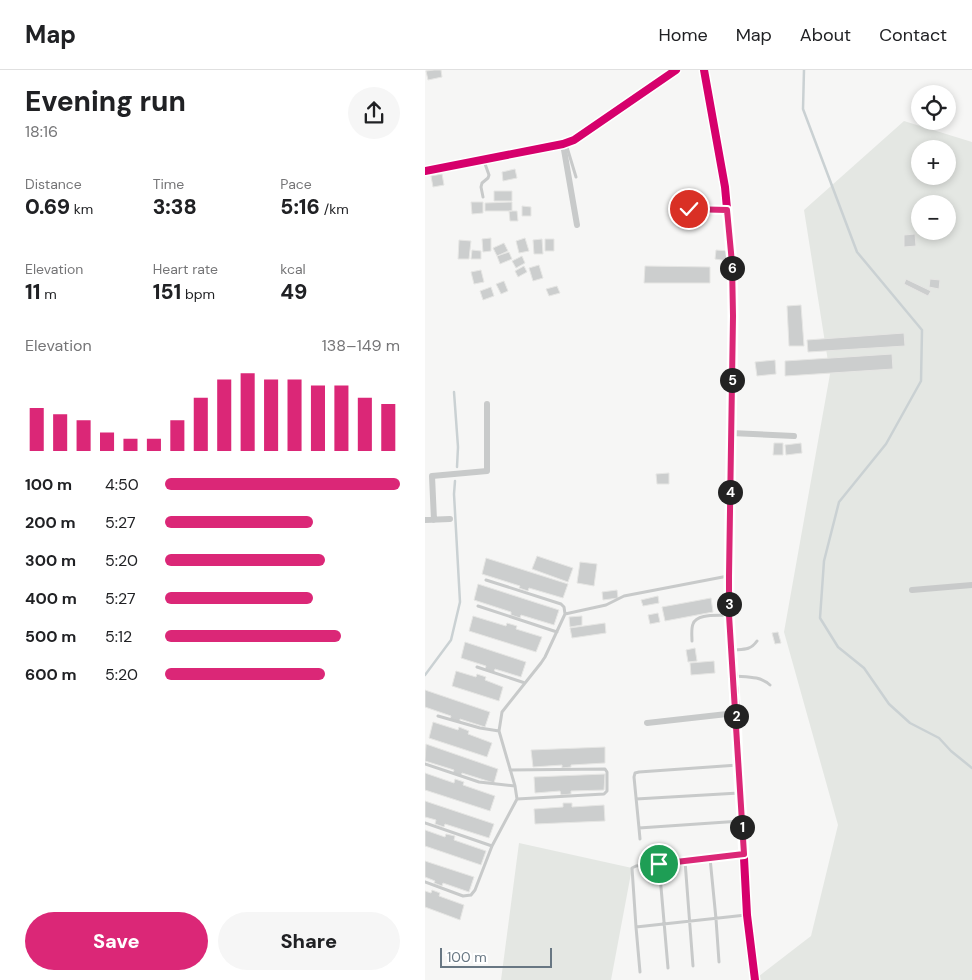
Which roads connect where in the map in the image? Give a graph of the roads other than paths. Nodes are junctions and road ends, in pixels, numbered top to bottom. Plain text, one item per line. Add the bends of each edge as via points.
1 (675, 70) edge
2 (704, 70) edge
3 (564, 144) junction
4 (483, 160) junction
5 (425, 171) edge
6 (576, 177) dead end
7 (483, 197) dead end
8 (689, 209) dead end
9 (727, 210) junction
10 (577, 225) dead end
11 (487, 404) dead end
12 (731, 434) junction
13 (795, 436) dead end
14 (450, 519) dead end
15 (425, 520) edge
16 (434, 520) junction
17 (729, 576) junction
18 (486, 580) dead end
19 (972, 585) edge
20 (912, 590) dead end
21 (478, 606) dead end
22 (565, 614) junction
23 (729, 615) junction
24 (557, 632) junction
25 (692, 641) dead end
26 (757, 641) dead end
27 (731, 650) junction
28 (477, 667) dead end
29 (733, 676) junction
30 (525, 683) junction
31 (770, 685) dead end
32 (736, 713) junction
33 (439, 716) dead end
34 (647, 723) dead end
35 (499, 731) junction
36 (425, 764) edge
37 (738, 765) junction
38 (510, 770) junction
39 (515, 786) junction
40 (740, 793) junction
41 (517, 799) junction
42 (636, 799) junction
43 (742, 820) junction
44 (425, 823) edge
45 (639, 828) junction
46 (640, 839) dead end
47 (492, 846) junction
48 (744, 854) junction
49 (710, 858) junction
50 (685, 861) junction
51 (659, 864) junction
52 (425, 882) edge
53 (747, 915) junction
54 (716, 919) junction
55 (690, 921) junction
56 (664, 924) junction
57 (636, 926) junction
58 (719, 962) dead end
59 (693, 966) dead end
60 (668, 968) dead end
61 (640, 972) dead end
62 (755, 980) edge

1 - 3 street
2 - 9 street
3 - 4 street
3 - 6 lane
3 - 10 street
4 - 5 street
4 - 7 lane via 489,175 482,183
8 - 9 lane
9 - 12 street via 733,316
11 - 16 street via 487,471 433,476
12 - 13 street
12 - 17 street
14 - 16 street
15 - 16 street
17 - 22 lane via 624,596 606,605
17 - 23 street
18 - 22 lane via 561,604
19 - 20 street
21 - 24 lane
22 - 24 lane
23 - 25 lane via 695,620
23 - 27 street
24 - 30 lane via 545,657
26 - 27 lane via 753,647
27 - 29 street
28 - 30 lane
29 - 31 lane via 765,680
29 - 32 street
30 - 35 lane via 501,712
32 - 34 street
32 - 37 street
33 - 35 lane
35 - 38 lane
36 - 39 lane via 479,782
37 - 40 street
37 - 42 lane via 635,773
38 - 39 lane
38 - 41 lane via 605,769 607,772 607,791 604,794
39 - 41 lane
40 - 42 lane
40 - 43 street
41 - 47 lane
42 - 45 lane
43 - 45 lane
43 - 48 street
44 - 47 lane
45 - 46 lane
47 - 52 lane via 471,896
48 - 49 lane
48 - 53 street
49 - 50 lane
49 - 54 lane
50 - 51 lane
50 - 55 lane
51 - 56 lane
51 - 57 lane via 632,868
53 - 54 lane
53 - 62 street
54 - 55 lane
54 - 58 lane
55 - 56 lane
55 - 59 lane
56 - 57 lane
56 - 60 lane
57 - 61 lane

